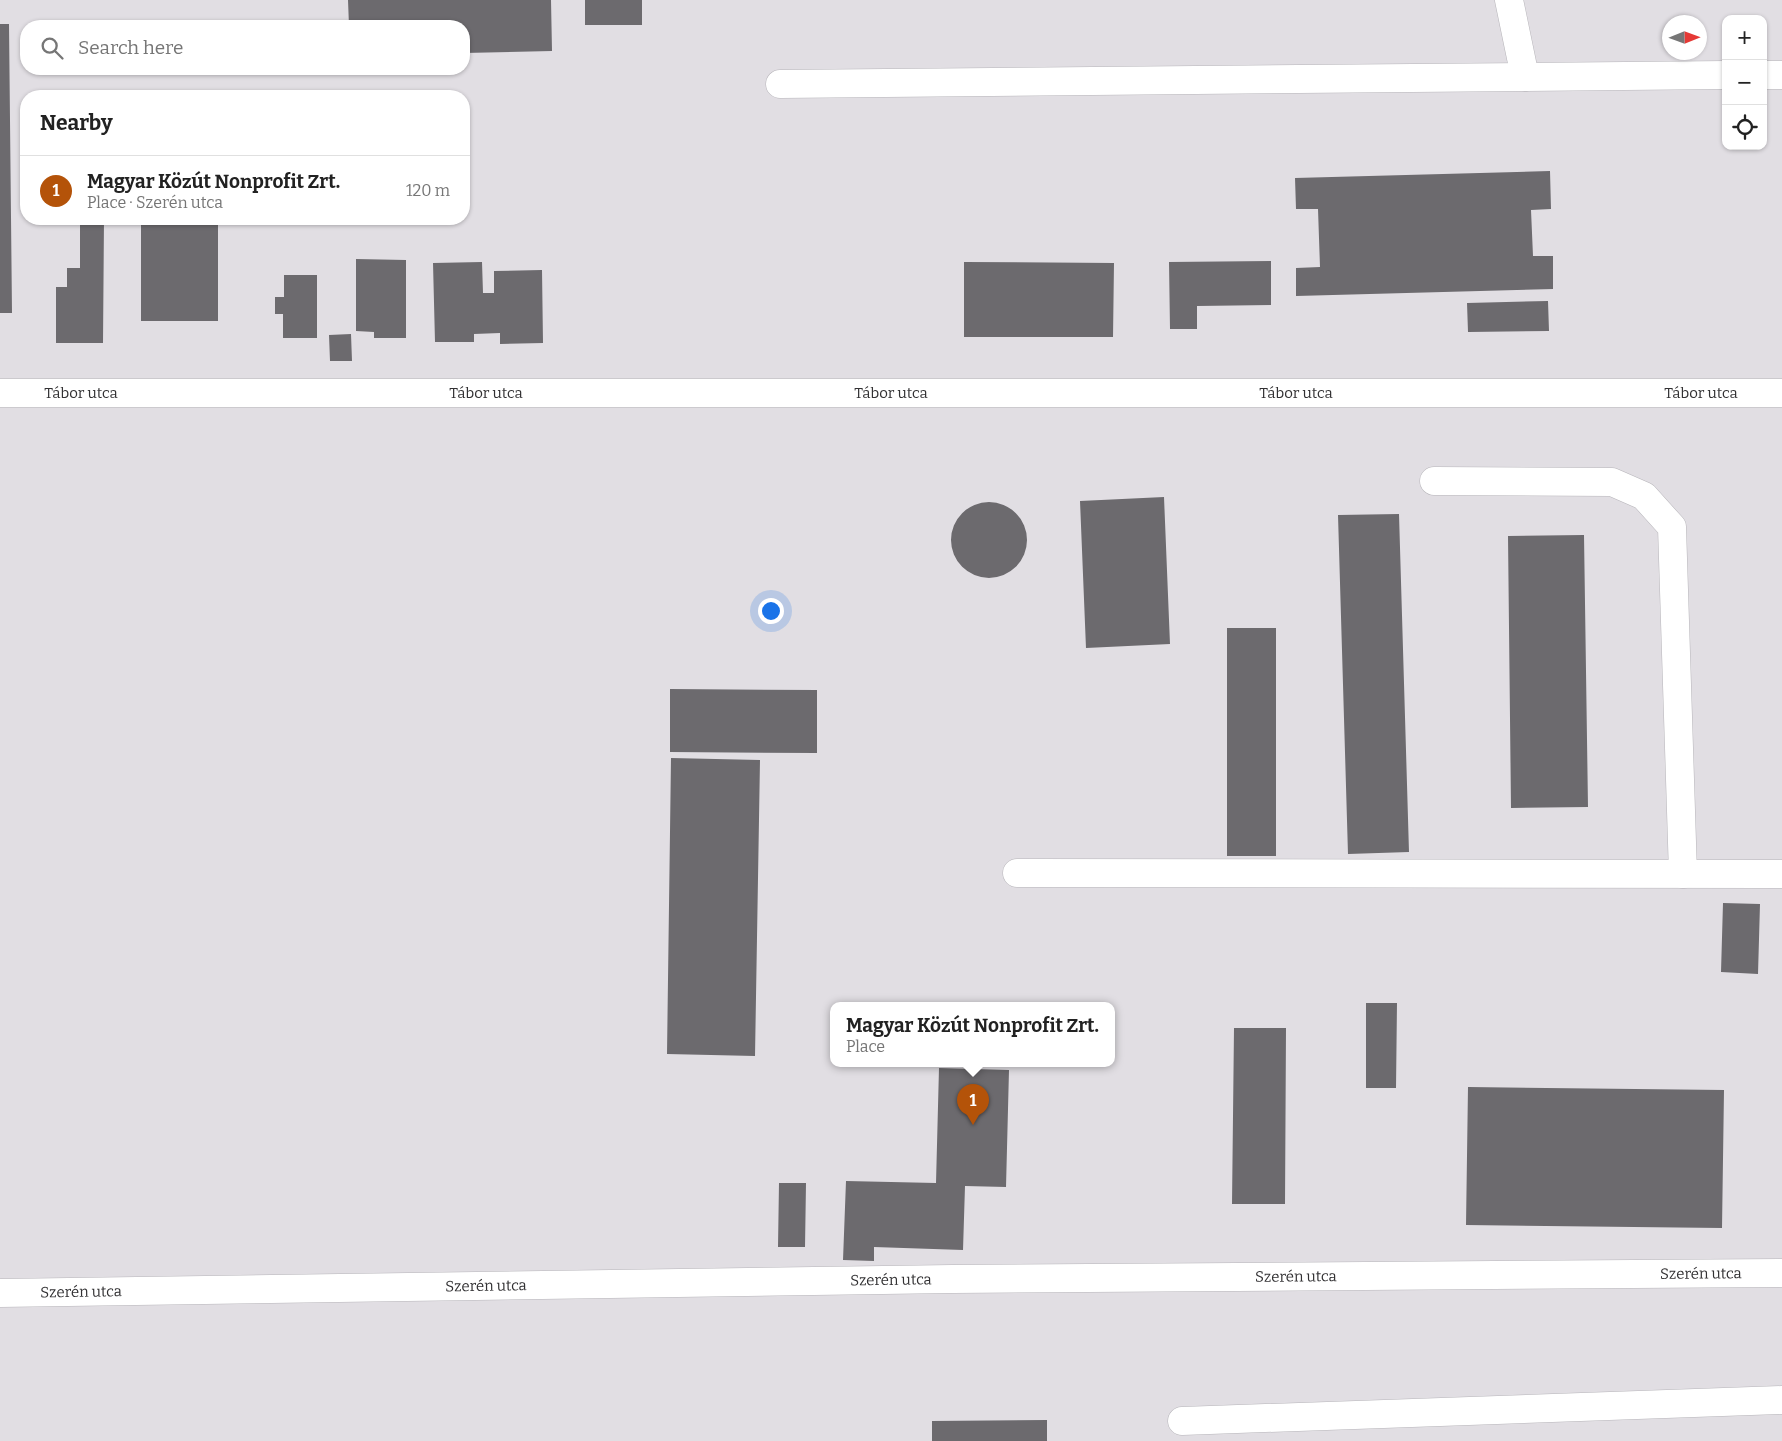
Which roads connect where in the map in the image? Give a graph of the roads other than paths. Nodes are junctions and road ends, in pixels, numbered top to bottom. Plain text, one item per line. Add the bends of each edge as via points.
1 (1509, 0) edge
2 (1722, 75) edge
3 (1767, 75) edge
4 (1782, 75) edge
5 (1525, 77) junction
6 (780, 84) dead end
7 (0, 393) edge
8 (1782, 393) edge
9 (1434, 481) dead end
10 (1017, 872) dead end
11 (1684, 874) junction
12 (1782, 874) edge
13 (1782, 1273) edge
14 (0, 1292) edge
15 (1782, 1400) edge
16 (1182, 1421) dead end

1 - 5 street
2 - 5 street
3 - 4 street
5 - 6 street
7 - 8 street, Tábor utca
9 - 11 street via 1612,482 1644,496 1672,527
10 - 11 street
11 - 12 street
13 - 14 street, Szerén utca via 962,1279
15 - 16 street

